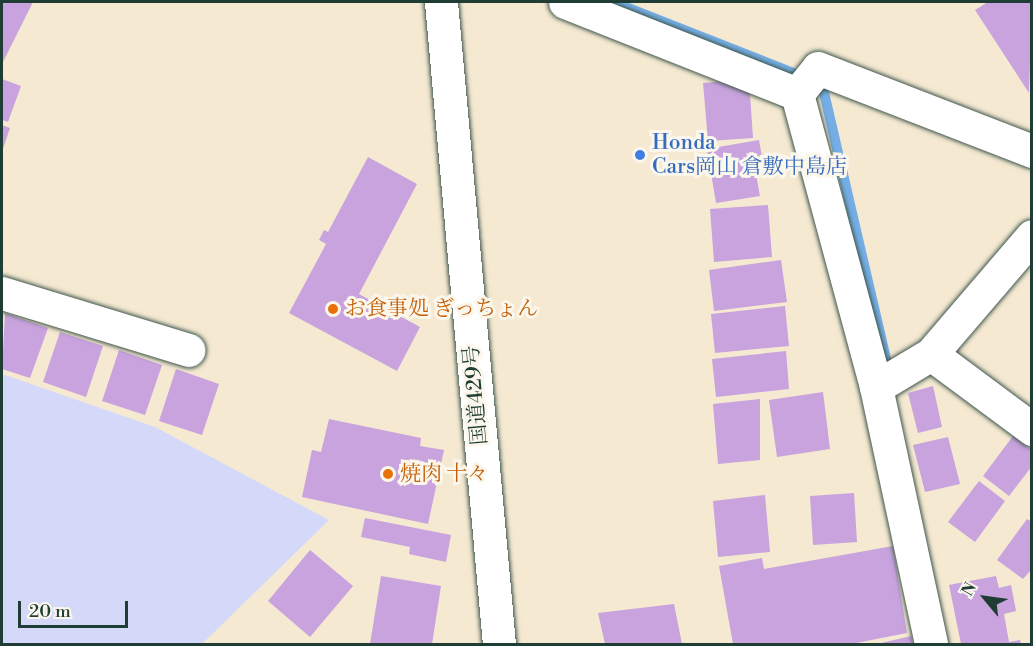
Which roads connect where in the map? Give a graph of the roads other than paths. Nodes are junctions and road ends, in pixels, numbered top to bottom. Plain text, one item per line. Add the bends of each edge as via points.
1 (441, 2) edge
2 (565, 2) edge
3 (805, 83) junction
4 (1032, 150) edge
5 (1032, 236) edge
6 (2, 293) edge
7 (189, 350) dead end
8 (931, 354) junction
9 (885, 381) junction
10 (1032, 429) edge
11 (499, 645) edge
12 (931, 645) edge

1 - 11 main road, 国道429号
2 - 3 main road
3 - 4 main road via 818,68
3 - 9 main road
5 - 8 main road
6 - 7 main road
8 - 9 main road
8 - 10 main road
9 - 12 main road

